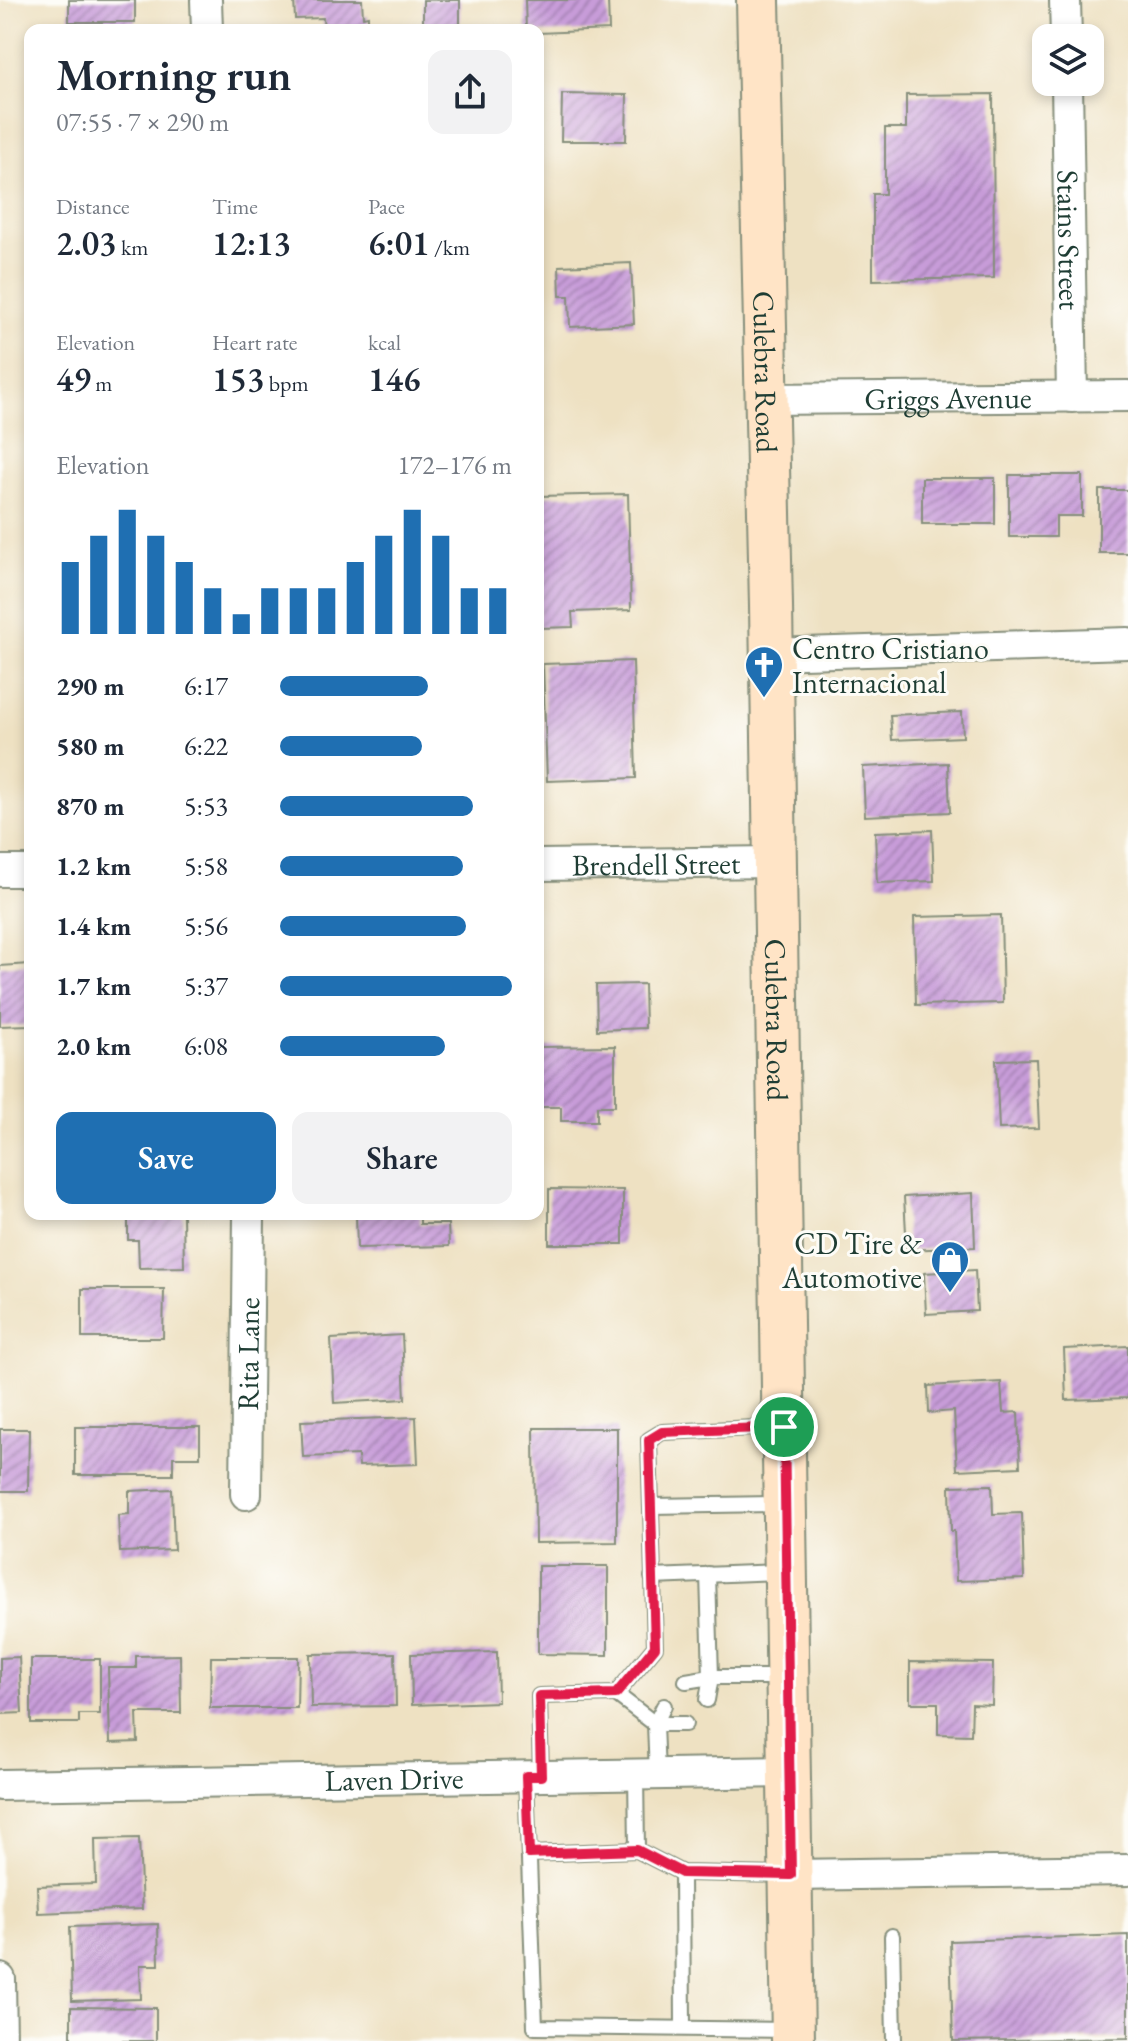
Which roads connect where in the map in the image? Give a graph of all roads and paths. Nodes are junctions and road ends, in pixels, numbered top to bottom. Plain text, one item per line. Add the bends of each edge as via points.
1 (206, 0) edge
2 (758, 0) edge
3 (1065, 0) edge
4 (207, 24) edge
5 (1066, 24) edge
6 (1067, 96) edge
7 (1128, 396) edge
8 (1072, 397) junction
9 (766, 399) junction
10 (1128, 643) edge
11 (771, 654) junction
12 (774, 862) junction
13 (544, 865) edge
14 (0, 871) edge
15 (24, 871) edge
16 (249, 1220) edge
17 (784, 1427) junction
18 (246, 1494) dead end
19 (785, 1503) junction
20 (651, 1506) junction
21 (786, 1572) junction
22 (708, 1574) junction
23 (652, 1577) junction
24 (711, 1677) junction
25 (789, 1678) junction
26 (686, 1681) dead end
27 (616, 1694) junction
28 (707, 1700) dead end
29 (664, 1706) dead end
30 (655, 1724) junction
31 (685, 1724) dead end
32 (790, 1772) junction
33 (647, 1774) junction
34 (534, 1776) junction
35 (0, 1785) edge
36 (637, 1850) junction
37 (529, 1854) junction
38 (1128, 1870) edge
39 (682, 1873) junction
40 (791, 1875) junction
41 (892, 1936) dead end
42 (0, 1979) edge
43 (683, 2028) junction
44 (793, 2035) edge
45 (1, 2041) edge
46 (894, 2041) edge

1 - 4 street
2 - 9 main road, Culebra Road
3 - 5 street
6 - 8 street, Stains Street
7 - 8 street, Griggs Avenue
8 - 9 street, Griggs Avenue
9 - 11 main road, Culebra Road
10 - 11 street
11 - 12 main road, Culebra Road
12 - 13 street, Brendell Street
12 - 17 main road, Culebra Road
14 - 15 street
16 - 18 street, Rita Lane
17 - 19 main road, Culebra Road
17 - 20 lane via 662,1432 649,1440
19 - 20 lane
19 - 21 main road, Culebra Road
20 - 23 lane
21 - 22 lane
21 - 25 main road, Culebra Road
22 - 23 lane
22 - 24 lane
23 - 27 lane via 655,1647
24 - 25 lane
24 - 26 lane
24 - 28 lane
25 - 32 main road, Culebra Road
27 - 30 lane
27 - 34 lane via 539,1696
29 - 30 lane
30 - 31 lane
30 - 33 lane
32 - 33 street, Laven Drive
32 - 40 main road, Culebra Road
33 - 34 street, Laven Drive
33 - 36 lane
34 - 35 street, Laven Drive
34 - 37 lane
36 - 37 lane
36 - 39 lane
37 - 43 lane via 535,2027
38 - 40 street
39 - 40 lane
39 - 43 lane
40 - 44 main road, Culebra Road
41 - 46 lane
42 - 45 street
43 - 44 lane

